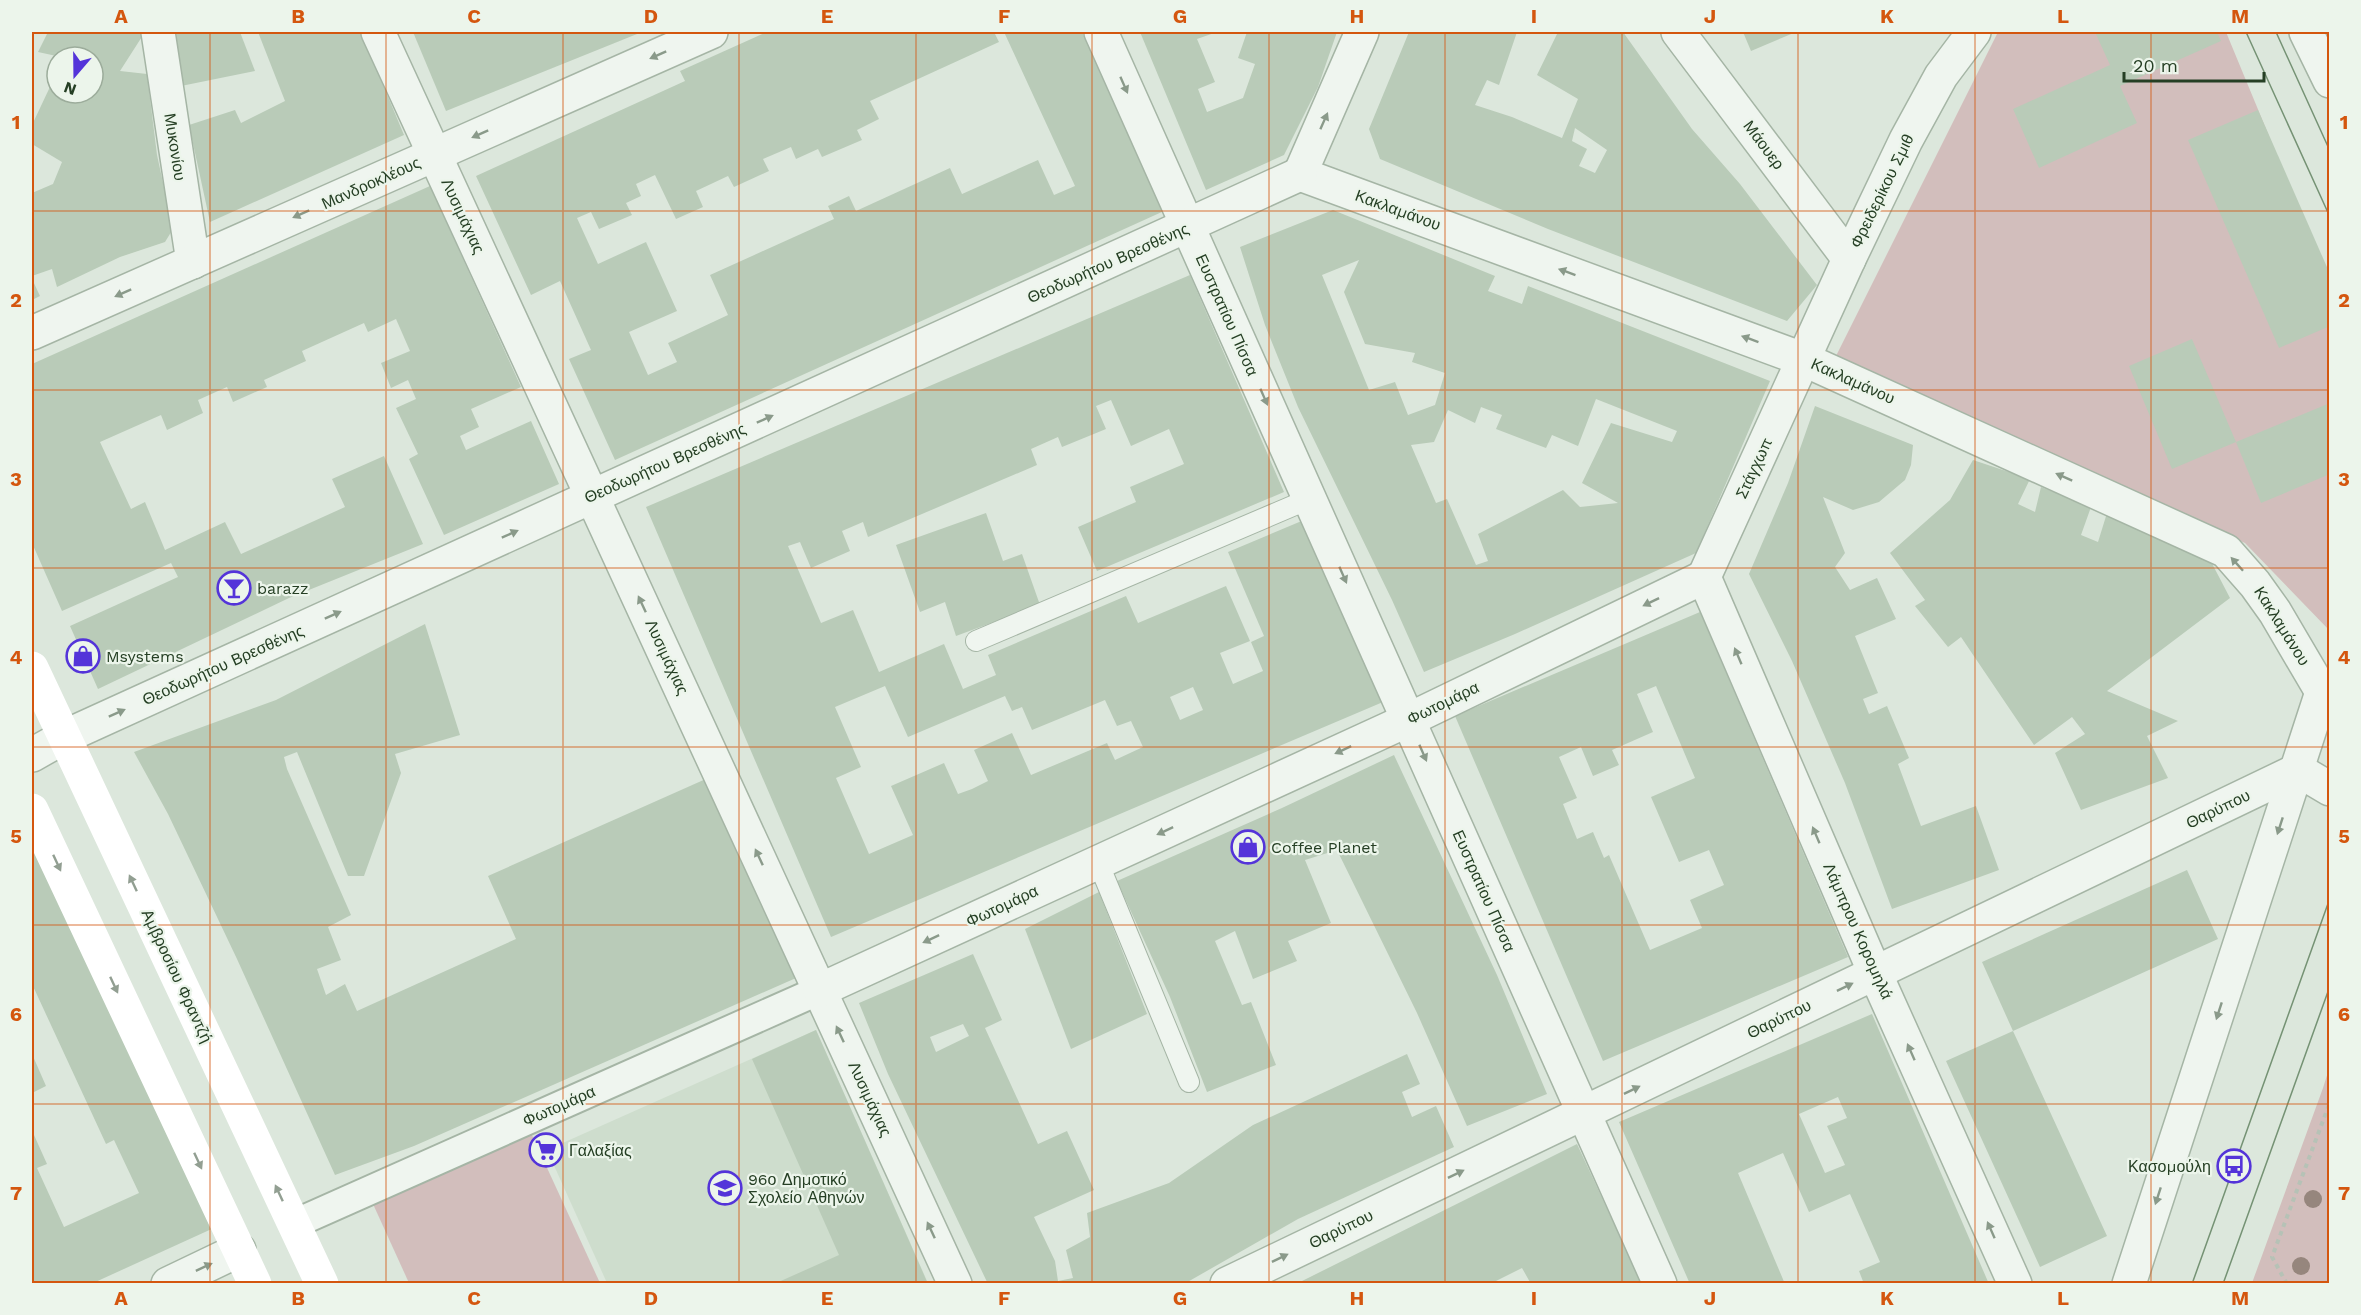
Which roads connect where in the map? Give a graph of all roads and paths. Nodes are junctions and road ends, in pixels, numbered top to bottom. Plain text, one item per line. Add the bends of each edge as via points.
1 (158, 32) edge
2 (378, 32) edge
3 (711, 32) edge
4 (1101, 32) edge
5 (1362, 32) edge
6 (1678, 32) edge
7 (1974, 32) edge
8 (2306, 32) edge
9 (2330, 81) edge
10 (434, 154) junction
11 (1300, 174) junction
12 (1188, 227) junction
13 (1849, 259) junction
14 (193, 262) junction
15 (32, 333) edge
16 (1804, 360) junction
17 (592, 496) junction
18 (1309, 499) junction
19 (1704, 577) junction
20 (976, 641) dead end
21 (32, 668) edge
22 (2326, 695) edge
23 (1408, 720) junction
24 (64, 737) junction
25 (32, 755) edge
26 (2298, 770) junction
27 (2330, 789) edge
28 (32, 810) edge
29 (1098, 862) junction
30 (1875, 973) junction
31 (820, 990) junction
32 (1189, 1082) dead end
33 (2330, 1102) edge
34 (1583, 1113) junction
35 (294, 1224) junction
36 (239, 1250) junction
37 (168, 1284) edge
38 (255, 1284) edge
39 (322, 1284) edge
40 (955, 1284) edge
41 (1227, 1284) edge
42 (1660, 1284) edge
43 (2015, 1284) edge
44 (2129, 1284) edge
45 (2287, 1284) edge

1 - 14 street, Μυκονίου
2 - 10 street, Λυσιμάχιας
3 -> 10 street, Μανδροκλέους
4 -> 12 street, Ευστρατίου Πίσσα
11 -> 5 street
6 - 13 street, Μάουερ
7 - 13 street, Φρειδερίκου Σμιθ via 1941,76
8 - 9 street
10 -> 14 street, Μανδροκλέους
10 - 17 street, Λυσιμάχιας
11 - 12 street, Θεοδωρήτου Βρεσθένης
16 -> 11 street, Κακλαμάνου
17 -> 12 street, Θεοδωρήτου Βρεσθένης
12 -> 18 street, Ευστρατίου Πίσσα
13 - 16 street, Φρειδερίκου Σμιθ
14 -> 15 street, Μανδροκλέους
16 - 19 street, Στάγχωπ
22 -> 16 street, Κακλαμάνου via 2275,612 2226,551
24 -> 17 street, Θεοδωρήτου Βρεσθένης
31 -> 17 street, Λυσιμάχιας
18 - 20 lane
18 -> 23 street, Ευστρατίου Πίσσα
19 -> 23 street, Φωτομάρα
30 -> 19 street, Λάμπρου Κορομηλά
21 - 24 main road, Αμβροσίου Φραντζή
22 - 26 street
23 -> 29 street, Φωτομάρα
23 -> 34 street, Ευστρατίου Πίσσα
24 - 25 street, Θεοδωρήτου Βρεσθένης
35 -> 24 main road, Αμβροσίου Φραντζή
26 - 27 street
26 - 30 street, Θαρύπου
26 -> 44 street
28 -> 36 main road
29 -> 31 street, Φωτομάρα
29 - 32 lane
34 -> 30 street, Θαρύπου
43 -> 30 street, Λάμπρου Κορομηλά
31 - 35 street, Φωτομάρα
40 -> 31 street, Λυσιμάχιας
33 - 45 path via 2272,1257
41 -> 34 street, Θαρύπου
34 - 42 street, Ευστρατίου Πίσσα
35 - 39 main road, Αμβροσίου Φραντζή
37 -> 36 street
36 - 38 main road

